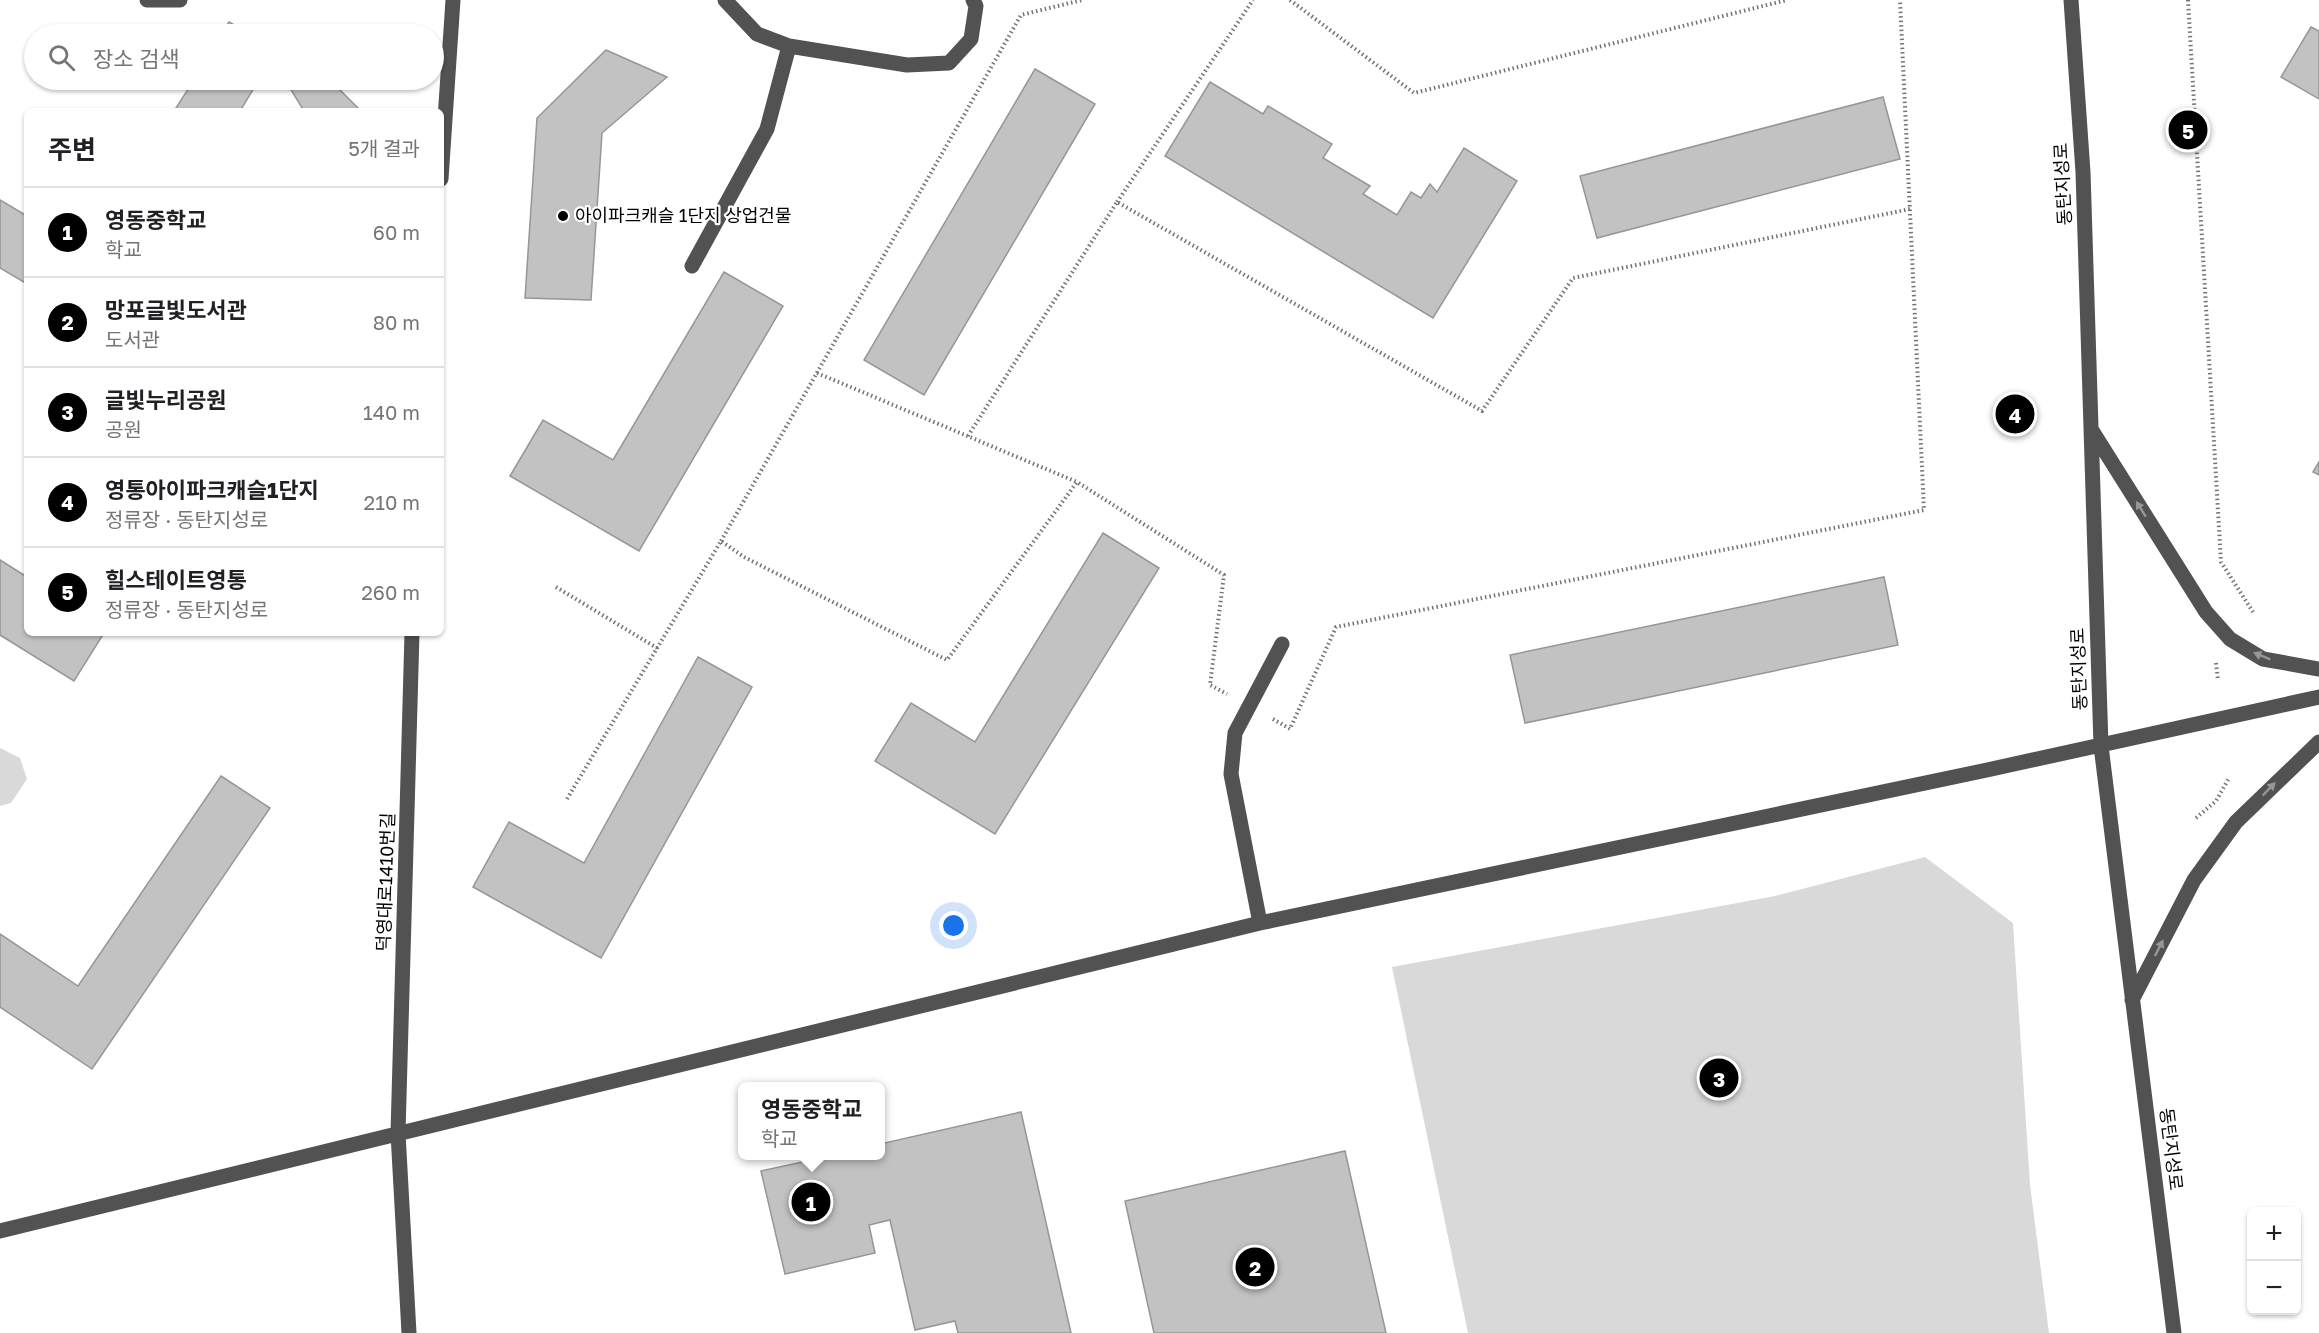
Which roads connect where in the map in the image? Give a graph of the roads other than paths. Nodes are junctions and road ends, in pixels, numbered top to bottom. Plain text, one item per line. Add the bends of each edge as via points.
1 (147, 0) edge
2 (180, 0) edge
3 (453, 0) edge
4 (724, 0) edge
5 (973, 0) edge
6 (2070, 0) edge
7 (789, 46) junction
8 (444, 134) edge
9 (692, 266) dead end
10 (2091, 428) junction
11 (412, 636) edge
12 (1282, 644) dead end
13 (2319, 669) edge
14 (2319, 697) edge
15 (2319, 742) edge
16 (2101, 746) junction
17 (1260, 923) junction
18 (2132, 1000) junction
19 (398, 1133) junction
20 (0, 1231) edge
21 (409, 1333) edge
22 (2174, 1333) edge

1 - 2 street
3 - 8 street
4 - 7 street via 757,34
5 - 7 street via 971,39 949,63 907,65
6 - 10 street, 동탄지성로 via 2083,172
7 - 9 street via 767,129
13 -> 10 street via 2263,659 2230,639 2206,612
10 - 16 street, 동탄지성로
11 - 19 street, 덕영대로1410번길
12 - 17 street via 1235,733 1231,774
14 - 16 street
18 -> 15 street via 2194,880 2236,822
16 - 17 street
16 - 18 street, 동탄지성로
17 - 19 street
18 - 22 street, 동탄지성로
19 - 20 street
19 - 21 street, 덕영대로1410번길

